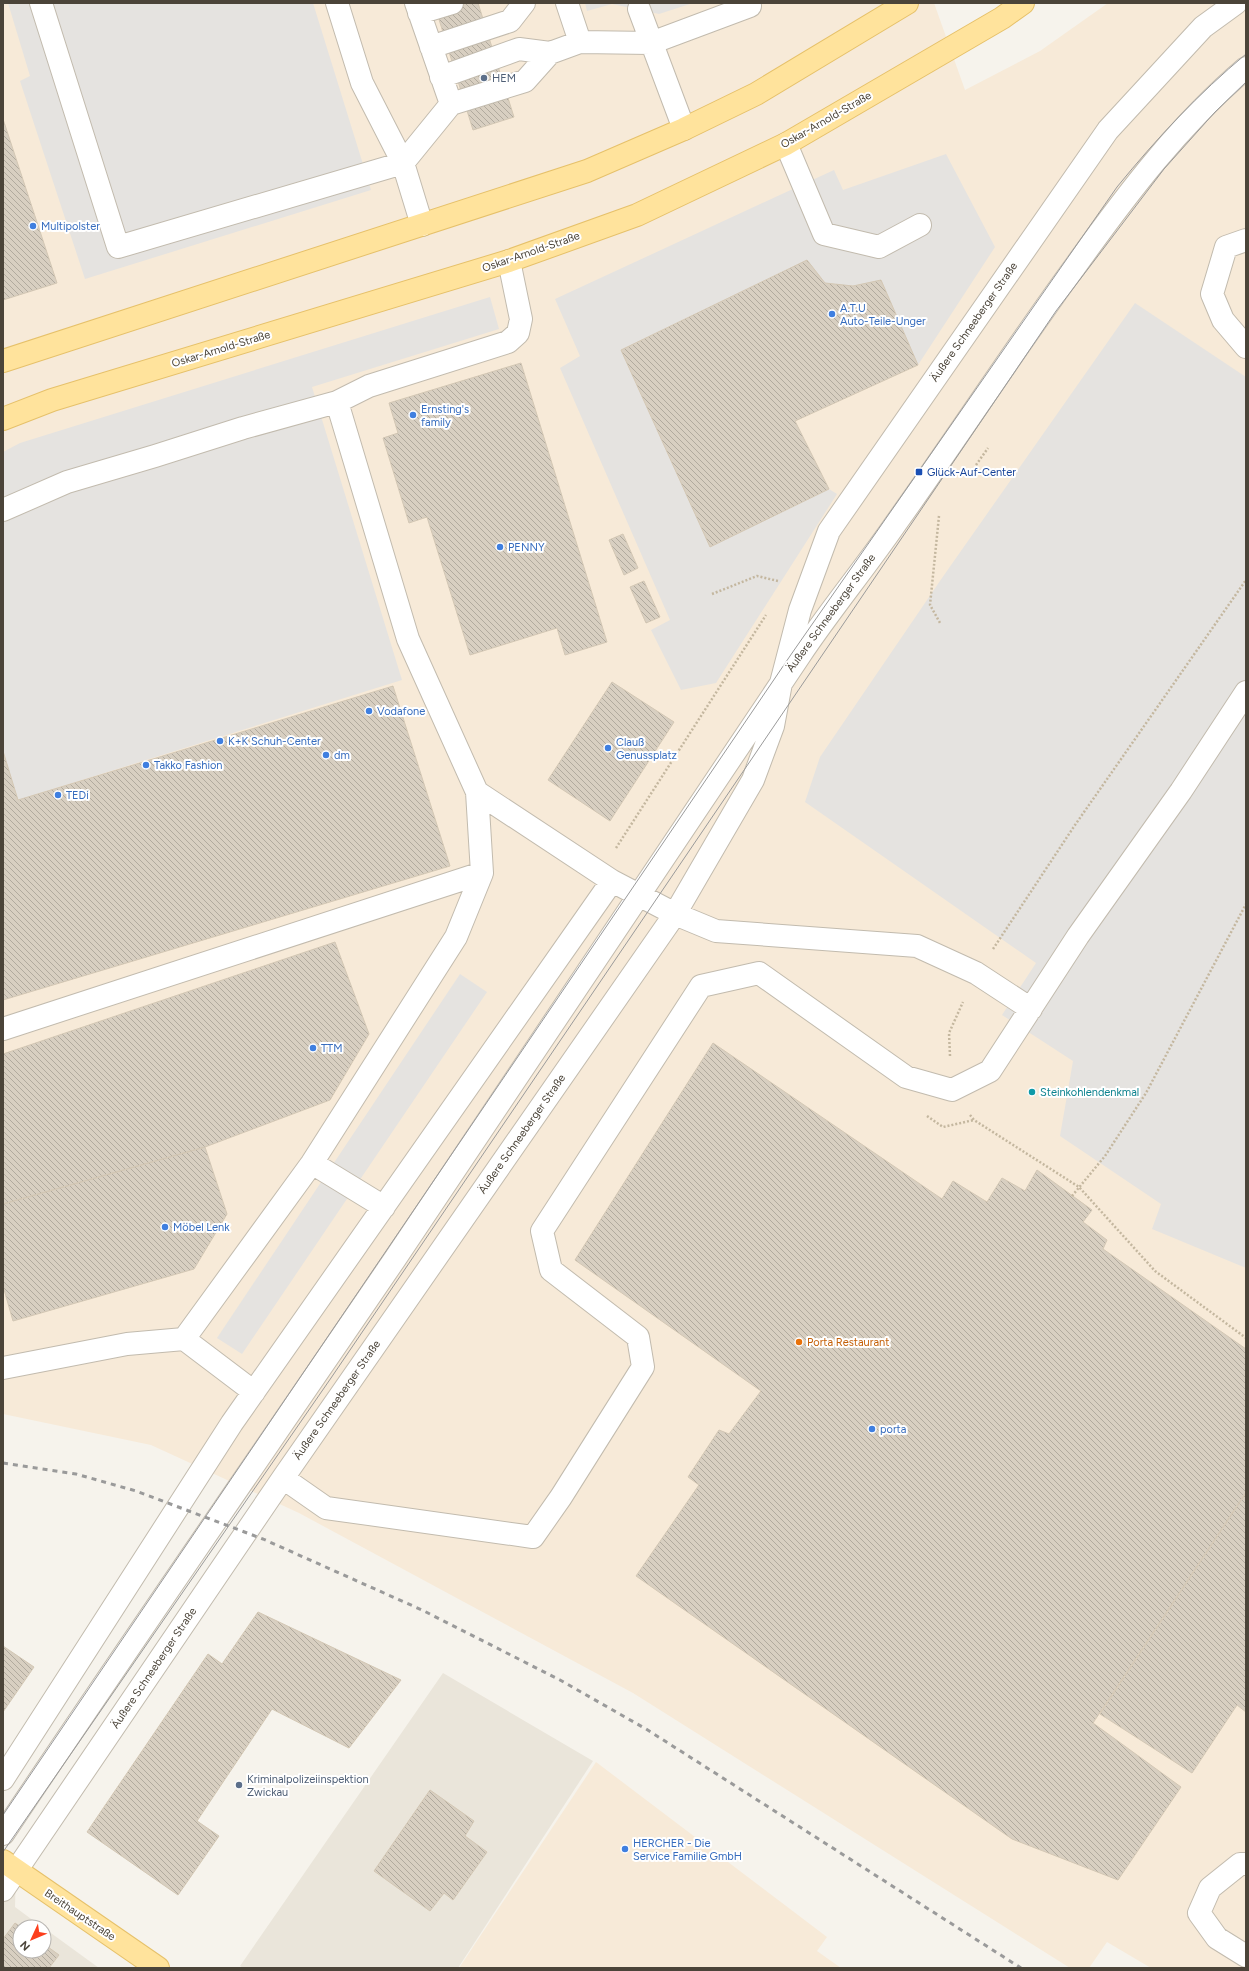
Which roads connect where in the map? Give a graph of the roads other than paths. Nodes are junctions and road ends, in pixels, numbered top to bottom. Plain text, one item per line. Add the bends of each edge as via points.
1 (42, 3) edge
2 (337, 3) edge
3 (452, 3) edge
4 (524, 3) edge
5 (567, 3) edge
6 (907, 3) edge
7 (1023, 3) edge
8 (1236, 3) edge
9 (755, 4) edge
10 (417, 8) edge
11 (639, 9) dead end
12 (580, 42) junction
13 (651, 43) junction
14 (431, 47) junction
15 (550, 53) junction
16 (1246, 68) edge
17 (441, 76) junction
18 (451, 104) junction
19 (684, 129) junction
20 (786, 144) junction
21 (403, 163) junction
22 (422, 225) junction
23 (920, 225) dead end
24 (1246, 240) edge
25 (509, 261) junction
26 (1246, 347) edge
27 (3, 361) edge
28 (337, 402) junction
29 (3, 419) edge
30 (3, 510) edge
31 (781, 683) junction
32 (1246, 692) edge
33 (477, 792) junction
34 (482, 873) junction
35 (606, 877) junction
36 (639, 895) junction
37 (675, 914) junction
38 (1031, 1009) junction
39 (3, 1029) edge
40 (312, 1163) junction
41 (384, 1207) junction
42 (184, 1339) junction
43 (3, 1368) edge
44 (254, 1392) junction
45 (283, 1478) junction
46 (3, 1779) edge
47 (3, 1834) edge
48 (1246, 1864) edge
49 (10, 1865) edge
50 (3, 1890) edge
51 (1246, 1956) edge
52 (158, 1968) edge

1 - 21 street via 118,247
2 - 21 street via 362,83
3 - 10 street
4 - 14 street via 510,20
5 - 12 street
6 - 19 main road via 756,94
7 - 20 main road, Oskar-Arnold-Straße via 1002,18
8 - 31 street, Äußere Schneeberger Straße via 1203,27 1108,130 829,531 800,610
9 - 13 street
10 - 14 street
11 - 13 street
12 - 13 street
12 - 15 street
13 - 19 street
14 - 17 street
15 - 17 street via 519,49
15 - 18 street via 525,81
16 - 31 street, Äußere Schneeberger Straße via 1207,103 1127,195
17 - 18 street
18 - 21 street
19 - 22 main road via 587,171
20 - 23 street via 824,234 879,247
20 - 25 main road, Oskar-Arnold-Straße via 637,216
21 - 22 street
22 - 27 main road
24 - 26 street via 1226,247 1212,294 1223,320
25 - 28 street via 521,319 518,333 508,342 369,386
25 - 29 main road, Oskar-Arnold-Straße via 52,400
28 - 30 street via 67,482
28 - 33 street via 408,639
31 - 36 street, Äußere Schneeberger Straße
31 - 37 street, Äußere Schneeberger Straße via 773,726 753,780
32 - 38 street via 1176,798 1078,936
33 - 34 street
33 - 35 street
34 - 39 street
34 - 40 street via 456,937
35 - 36 street
35 - 41 street
36 - 37 street
36 - 47 street, Äußere Schneeberger Straße
37 - 38 street via 716,931 917,946 976,973
37 - 45 street, Äußere Schneeberger Straße
38 - 45 street via 990,1071 952,1090 906,1077 759,973 701,986 542,1231 551,1270 638,1337 643,1367 562,1496 533,1537 326,1508
40 - 41 street
40 - 42 street
41 - 44 street
42 - 43 street via 127,1344
42 - 44 street
44 - 46 street
45 - 49 street, Äußere Schneeberger Straße
48 - 51 street via 1240,1864 1210,1888 1199,1913 1218,1938
49 - 50 street, Äußere Schneeberger Straße
49 - 52 main road, Breithauptstraße

